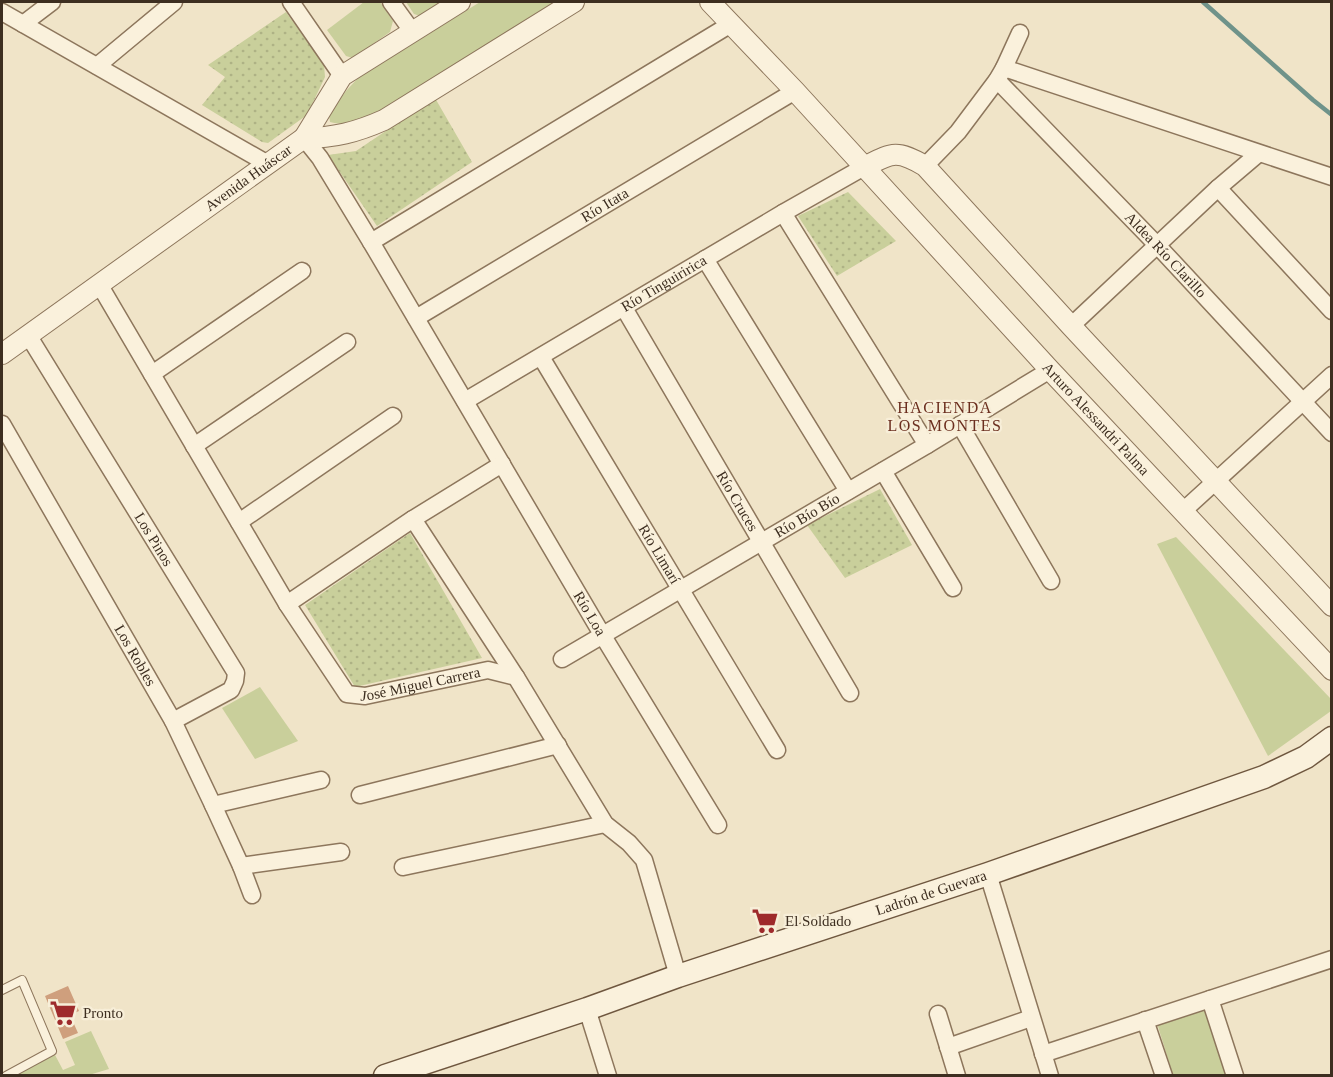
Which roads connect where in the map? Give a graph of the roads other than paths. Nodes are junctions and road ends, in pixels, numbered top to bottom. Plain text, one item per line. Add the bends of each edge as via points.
1 (52, 2) edge
2 (174, 2) edge
3 (291, 2) edge
4 (391, 2) edge
5 (460, 2) edge
6 (574, 2) edge
7 (710, 2) edge
8 (2, 12) edge
9 (23, 24) junction
10 (731, 24) junction
11 (412, 31) junction
12 (1020, 33) dead end
13 (97, 66) junction
14 (1000, 74) junction
15 (342, 76) junction
16 (795, 92) junction
17 (304, 138) junction
18 (1258, 154) junction
19 (268, 164) junction
20 (925, 166) junction
21 (864, 167) junction
22 (1332, 177) edge
23 (1218, 188) junction
24 (783, 213) junction
25 (371, 242) junction
26 (1157, 245) junction
27 (705, 259) junction
28 (302, 271) dead end
29 (99, 284) junction
30 (624, 308) junction
31 (1332, 311) edge
32 (416, 318) junction
33 (1071, 326) junction
34 (28, 335) junction
35 (347, 342) dead end
36 (2, 354) edge
37 (541, 357) junction
38 (1050, 370) junction
39 (152, 374) junction
40 (1332, 375) edge
41 (465, 401) junction
42 (1301, 401) junction
43 (393, 416) dead end
44 (2, 424) edge
45 (960, 425) junction
46 (1332, 433) edge
47 (927, 445) junction
48 (194, 446) junction
49 (502, 464) junction
50 (883, 471) junction
51 (1216, 481) junction
52 (848, 491) junction
53 (1184, 511) junction
54 (413, 519) junction
55 (239, 522) junction
56 (760, 543) junction
57 (1052, 580) dead end
58 (953, 588) dead end
59 (680, 590) junction
60 (287, 604) junction
61 (1332, 606) edge
62 (603, 636) junction
63 (562, 659) dead end
64 (1332, 670) edge
65 (516, 677) junction
66 (850, 693) dead end
67 (173, 721) junction
68 (1332, 738) edge
69 (558, 745) junction
70 (777, 750) dead end
71 (321, 780) dead end
72 (360, 795) dead end
73 (213, 805) junction
74 (605, 824) junction
75 (717, 825) dead end
76 (341, 852) dead end
77 (241, 866) junction
78 (403, 867) dead end
79 (988, 874) junction
80 (252, 896) dead end
81 (1332, 958) edge
82 (678, 976) junction
83 (2, 990) edge
84 (1210, 999) junction
85 (587, 1010) junction
86 (938, 1014) dead end
87 (1031, 1018) junction
88 (1145, 1020) junction
89 (948, 1047) junction
90 (1043, 1054) junction
91 (6, 1076) edge
92 (385, 1076) edge
93 (608, 1076) edge
94 (957, 1076) edge
95 (1050, 1076) edge
96 (1164, 1076) edge
97 (1235, 1076) edge

1 - 9 street
2 - 13 street
3 - 15 street
4 - 11 street
5 - 11 street
6 - 17 street, Avenida Huáscar via 384,120 351,133
7 - 10 street, Arturo Alessandri Palma
8 - 9 street
9 - 13 street
10 - 16 street, Arturo Alessandri Palma
10 - 25 street
11 - 15 street
12 - 14 street
13 - 19 street
14 - 18 street
14 - 20 street via 958,132
14 - 26 street, Aldea Río Clarillo
15 - 17 street
16 - 21 street, Arturo Alessandri Palma
16 - 32 street, Río Itata
17 - 19 street, Avenida Huáscar
17 - 25 street, Río Loa
18 - 22 street
18 - 23 street
19 - 29 street, Avenida Huáscar
20 - 21 street via 899,154 887,155
20 - 33 street
21 - 24 street, Río Tinguiririca
21 - 38 street, Arturo Alessandri Palma
23 - 26 street
23 - 31 street
24 - 27 street, Río Tinguiririca
24 - 47 street
25 - 32 street, Río Loa
26 - 33 street
26 - 42 street, Aldea Río Clarillo
27 - 30 street, Río Tinguiririca
27 - 52 street
28 - 39 street
29 - 34 street, Avenida Huáscar
29 - 39 street, José Miguel Carrera
30 - 37 street, Río Tinguiririca
30 - 56 street, Río Cruces
32 - 41 street, Río Loa
33 - 51 street
34 - 36 street, Avenida Huáscar
34 - 67 street, Los Pinos via 236,673 231,690
35 - 48 street
37 - 41 street, Río Tinguiririca
37 - 59 street, Río Limarí
38 - 45 street, Río Bío Bío
38 - 53 street, Arturo Alessandri Palma
39 - 48 street, José Miguel Carrera
40 - 42 street
41 - 49 street, Río Loa
42 - 46 street, Aldea Río Clarillo
42 - 51 street
43 - 55 street
44 - 67 street, Los Robles
45 - 47 street, Río Bío Bío
45 - 57 street
47 - 50 street, Río Bío Bío
48 - 55 street, José Miguel Carrera
49 - 54 street
49 - 62 street, Río Loa
50 - 52 street, Río Bío Bío
50 - 58 street
51 - 53 street
51 - 61 street
52 - 56 street, Río Bío Bío
53 - 64 street, Arturo Alessandri Palma
54 - 60 street
54 - 65 street
55 - 60 street, José Miguel Carrera
56 - 59 street, Río Bío Bío
56 - 66 street, Río Cruces
59 - 62 street, Río Bío Bío
59 - 70 street, Río Limarí
60 - 65 street, José Miguel Carrera via 347,694 365,696 488,670
62 - 63 street, Río Bío Bío
62 - 75 street, Río Loa
65 - 69 street
67 - 73 street, Los Robles
68 - 79 main road, Ladrón de Guevara via 1306,757 1264,777
69 - 72 street
69 - 74 street
71 - 73 street
73 - 77 street, Los Robles
74 - 78 street
74 - 82 street via 644,860
76 - 77 street
77 - 80 street, Los Robles
79 - 82 main road, Ladrón de Guevara
79 - 87 street
81 - 84 street
82 - 85 main road, Ladrón de Guevara
83 - 91 lane via 22,980 52,1051
84 - 88 street
84 - 97 street
85 - 92 main road, Ladrón de Guevara
85 - 93 street
86 - 89 street
87 - 89 street
87 - 90 street
88 - 90 street
88 - 96 street
89 - 94 street
90 - 95 street

